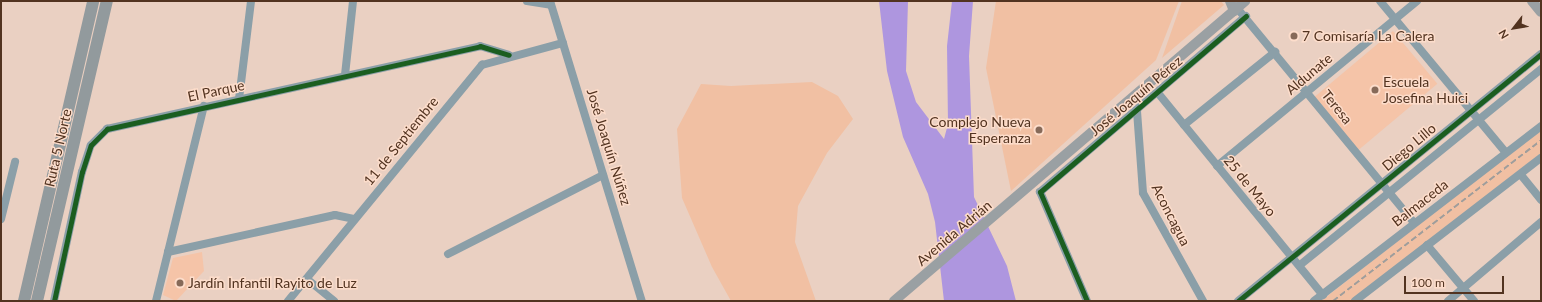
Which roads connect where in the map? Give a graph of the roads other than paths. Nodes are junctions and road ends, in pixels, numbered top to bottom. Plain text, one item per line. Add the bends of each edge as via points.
1 (93, 1) edge
2 (107, 1) edge
3 (251, 1) edge
4 (352, 1) edge
5 (526, 1) edge
6 (1380, 1) edge
7 (1417, 1) edge
8 (1532, 1) edge
9 (551, 3) edge
10 (1237, 5) edge
11 (1541, 12) edge
12 (1246, 16) junction
13 (1395, 19) junction
14 (563, 44) junction
15 (480, 46) junction
16 (1275, 52) junction
17 (1541, 54) edge
18 (509, 55) junction
19 (486, 62) junction
20 (1541, 69) edge
21 (345, 75) junction
22 (1307, 93) junction
23 (1158, 94) junction
24 (239, 99) junction
25 (204, 106) junction
26 (1471, 110) junction
27 (1137, 111) junction
28 (1479, 120) junction
29 (1184, 125) junction
30 (1541, 126) edge
31 (1506, 153) junction
32 (1541, 158) edge
33 (15, 162) dead end
34 (1217, 166) junction
35 (603, 175) junction
36 (1521, 175) junction
37 (1382, 184) junction
38 (1036, 189) junction
39 (1389, 192) junction
40 (1541, 200) edge
41 (1, 219) edge
42 (354, 219) junction
43 (1541, 222) edge
44 (1414, 223) junction
45 (1427, 245) junction
46 (168, 252) junction
47 (448, 254) dead end
48 (1292, 257) junction
49 (1300, 265) junction
50 (307, 278) junction
51 (1463, 288) junction
52 (1323, 295) junction
53 (24, 301) edge
54 (37, 301) edge
55 (54, 301) edge
56 (156, 301) edge
57 (288, 301) edge
58 (334, 301) edge
59 (642, 301) edge
60 (894, 301) edge
61 (1087, 301) edge
62 (1202, 301) edge
63 (1238, 301) edge
64 (1314, 301) edge
65 (1355, 301) edge
66 (1448, 301) edge
67 (1474, 301) edge

1 - 53 highway, Ruta 5 Norte
2 - 54 highway, Ruta 5 Norte
3 - 24 street
4 - 21 street
5 - 9 street
6 - 13 street
7 - 13 street, Aldunate
8 - 11 main road
9 - 14 street, José Joaquín Núñez
10 - 12 street, Teresa
10 - 38 main road, José Joaquín Pérez
12 - 16 street, Teresa
12 - 23 street, José Joaquín Pérez
13 - 22 street, Aldunate
13 - 26 street
14 - 18 street
14 - 35 street, José Joaquín Núñez
15 - 18 street, El Parque
15 - 19 street
15 - 21 street, El Parque
16 - 22 street, Teresa
16 - 29 street
17 - 26 street, Diego Lillo
18 - 19 street
19 - 42 street, 11 de Septiembre
20 - 28 street, Diego Lillo
21 - 24 street, El Parque
22 - 34 street, Aldunate
22 - 37 street, Teresa
23 - 27 street, José Joaquín Pérez
23 - 29 street, 25 de Mayo
24 - 25 street, El Parque
25 - 46 street
25 - 55 street, El Parque via 118,124 94,140 82,172
26 - 28 street
26 - 37 street, Diego Lillo
27 - 38 street, José Joaquín Pérez
27 - 62 street, Aconcagua via 1143,193
28 - 31 street
28 - 39 street, Diego Lillo
29 - 34 street, 25 de Mayo
30 - 31 street, Balmaceda
31 - 44 street, Balmaceda
32 - 36 street
33 - 41 street
34 - 48 street, 25 de Mayo
35 - 47 street
35 - 59 street, José Joaquín Núñez
36 - 40 street
36 - 45 street
37 - 39 street, Teresa
37 - 48 street, Diego Lillo
38 - 60 main road, Avenida Adrián
38 - 61 street
39 - 44 street, Teresa
39 - 49 street, Diego Lillo
42 - 46 street via 335,215
42 - 50 street, 11 de Septiembre
43 - 51 street
44 - 52 street, Balmaceda
45 - 51 street
45 - 65 street
46 - 56 street
48 - 49 street, 25 de Mayo
48 - 63 street, Diego Lillo
49 - 52 street, 25 de Mayo
50 - 57 street, 11 de Septiembre
50 - 58 street
51 - 66 street
51 - 67 street
52 - 64 street, Balmaceda

